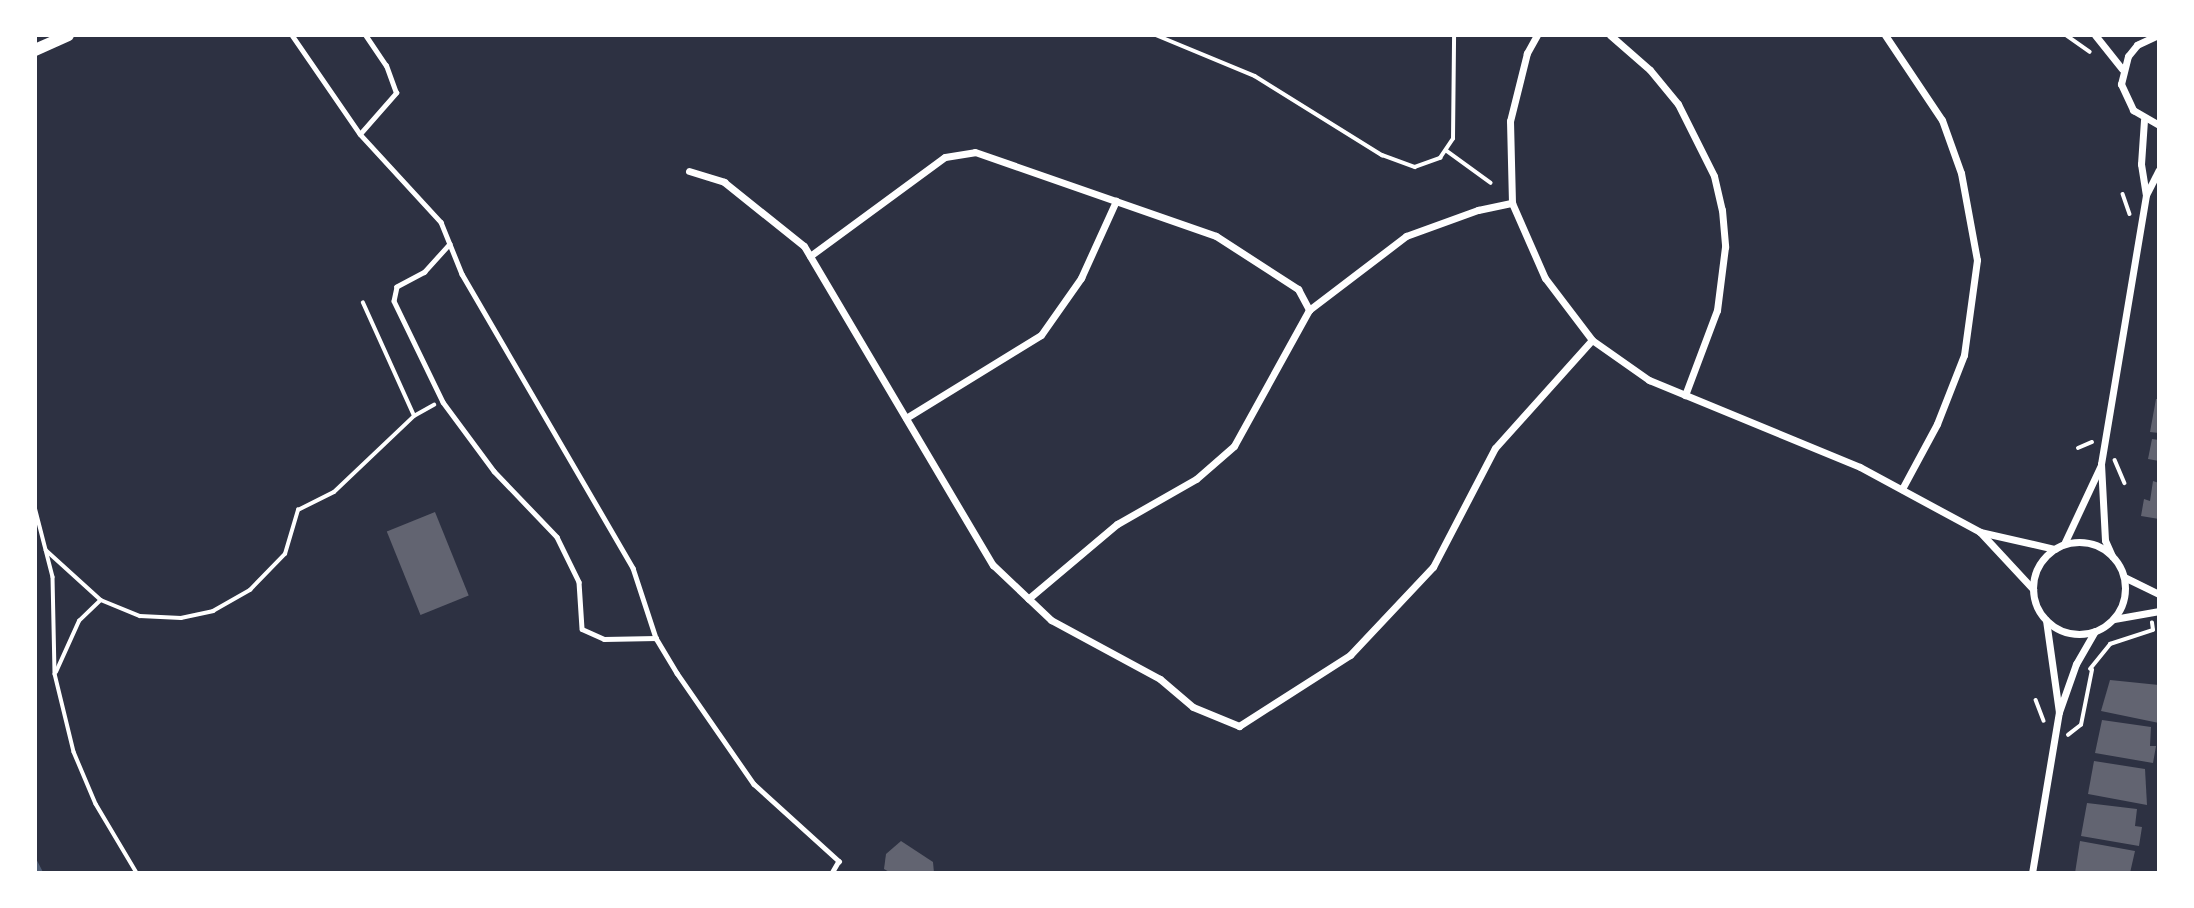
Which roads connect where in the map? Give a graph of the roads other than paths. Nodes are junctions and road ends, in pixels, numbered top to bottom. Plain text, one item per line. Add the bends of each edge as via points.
1 (68, 35) edge
2 (292, 35) edge
3 (365, 35) edge
4 (1537, 35) edge
5 (1609, 35) edge
6 (1885, 35) edge
7 (2095, 35) edge
8 (2151, 36) edge
9 (35, 50) edge
10 (2122, 69) junction
11 (2144, 120) junction
12 (2159, 125) edge
13 (360, 134) junction
14 (2159, 170) edge
15 (689, 171) dead end
16 (2146, 195) junction
17 (1116, 201) junction
18 (1512, 203) junction
19 (450, 244) junction
20 (810, 256) junction
21 (1309, 310) junction
22 (1592, 340) junction
23 (1685, 395) junction
24 (906, 418) junction
25 (2101, 464) junction
26 (1902, 489) junction
27 (1980, 532) junction
28 (2064, 544) junction
29 (2055, 549) junction
30 (2112, 556) junction
31 (2124, 577) junction
32 (2034, 589) junction
33 (2159, 594) edge
34 (1028, 599) junction
35 (2159, 611) edge
36 (2113, 619) junction
37 (2046, 620) junction
38 (2096, 631) junction
39 (656, 638) junction
40 (2059, 712) junction
41 (832, 873) edge
42 (2032, 873) edge

1 - 9 street
2 - 13 lane
3 - 13 lane via 386,66 396,93
4 - 18 street via 1527,53 1510,121
5 - 23 street via 1650,71 1678,104 1714,176 1722,210 1724,257 1717,310
6 - 26 street via 1942,120 1961,173 1977,260 1965,355 1937,424
7 - 10 street
8 - 10 street via 2137,44
10 - 11 street via 2125,98
11 - 12 street
11 - 16 street via 2141,164
13 - 19 lane via 442,222
14 - 16 street
15 - 20 street via 724,182
16 - 25 street
17 - 20 street via 975,152 945,157
17 - 21 street via 1216,236 1298,289
17 - 24 street via 1081,278 1041,335
18 - 21 street via 1406,236
18 - 22 street via 1545,278
19 - 39 lane via 462,274 633,568
19 - 39 lane via 425,272 397,287 394,301 443,400 494,471 557,537 579,583 582,629 604,639
20 - 24 street
21 - 34 street via 1234,446 1196,479 1117,524
22 - 23 street via 1619,363
22 - 34 street via 1495,448 1433,567 1350,654 1239,726 1193,708 1160,679 1051,620
23 - 26 street via 1820,449
24 - 34 street via 993,565
25 - 28 street
25 - 30 street via 2105,540
26 - 27 street
27 - 29 street
27 - 32 street
28 - 29 street
28 - 30 street via 2087,542
29 - 32 street via 2037,569
30 - 31 street
31 - 33 street
31 - 36 street via 2125,597
32 - 37 street
35 - 36 street
36 - 38 street
37 - 38 street via 2067,632
37 - 40 street
38 - 40 street via 2076,664
39 - 41 lane via 754,784 839,861
40 - 42 street

